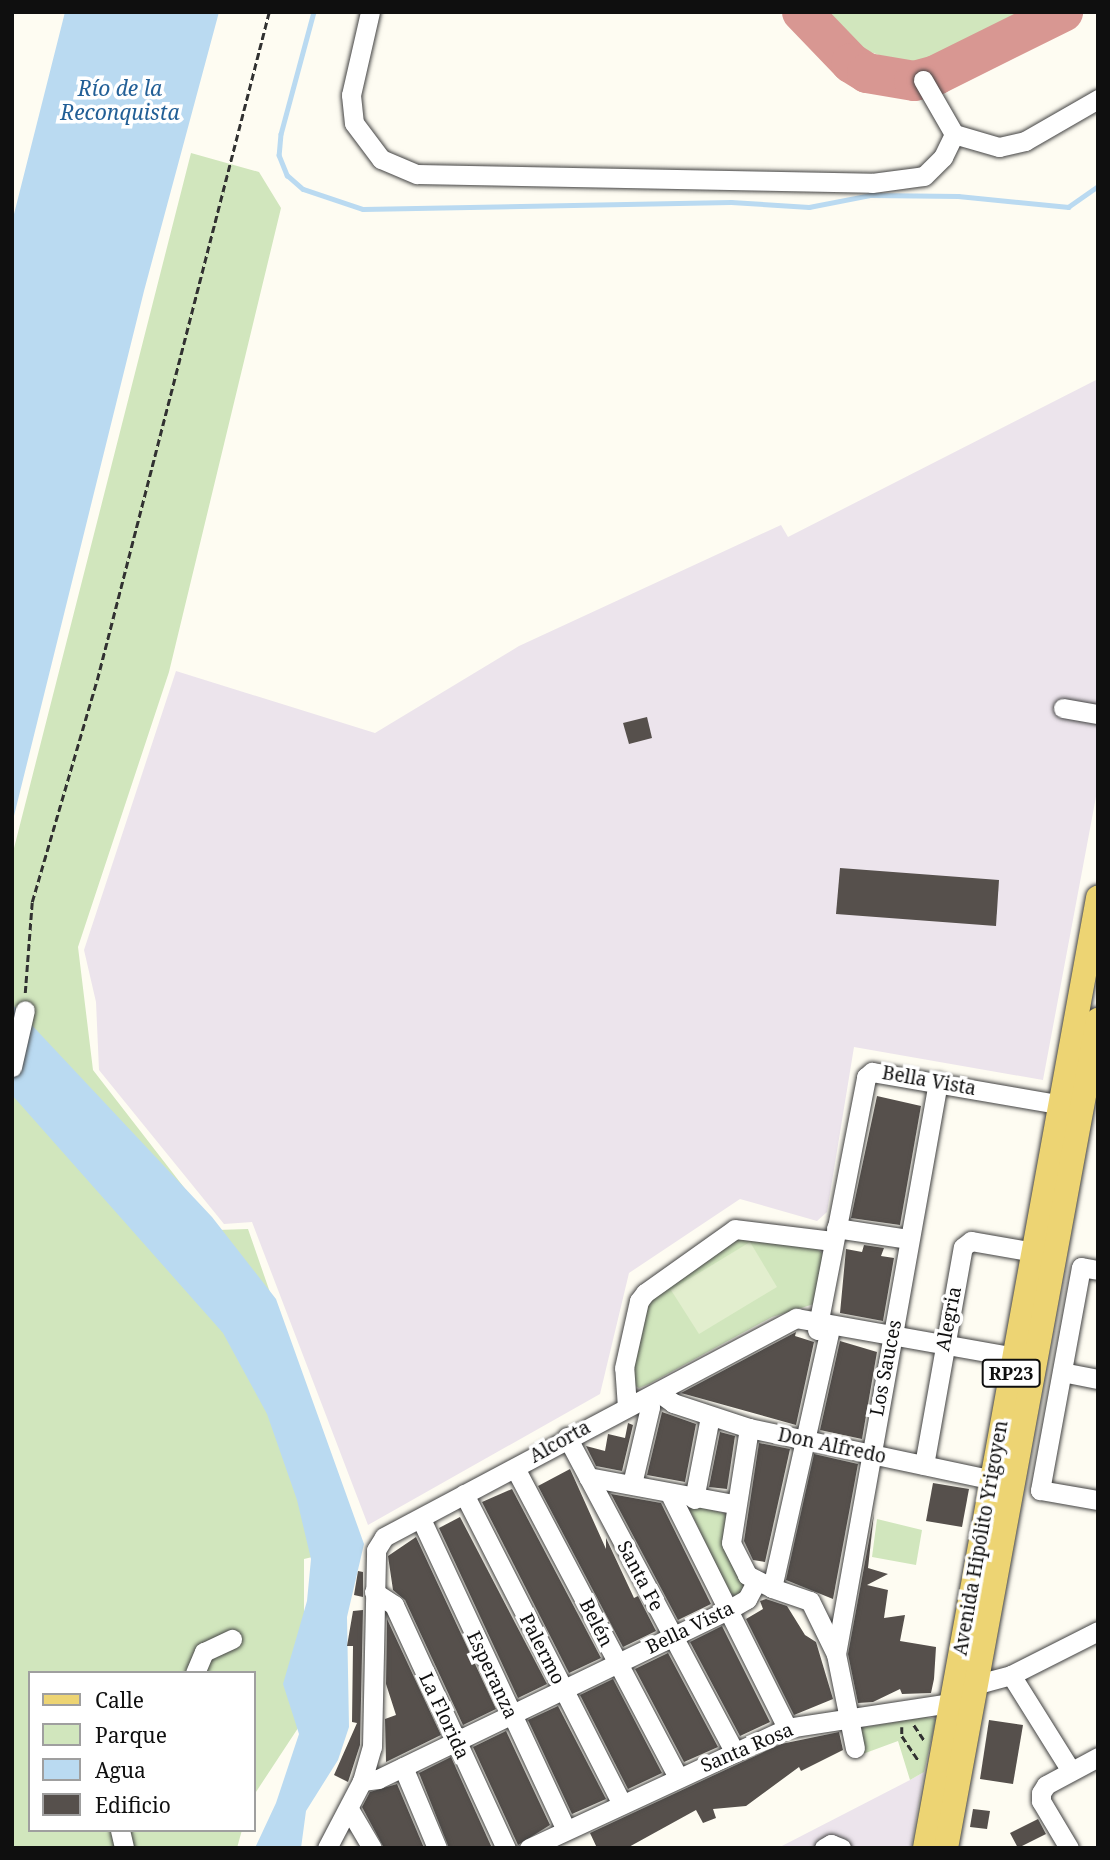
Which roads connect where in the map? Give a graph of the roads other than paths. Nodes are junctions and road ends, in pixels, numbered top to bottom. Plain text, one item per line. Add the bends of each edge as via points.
1 (370, 12) edge
2 (923, 80) dead end
3 (1098, 99) edge
4 (954, 134) junction
5 (1063, 708) dead end
6 (1098, 714) edge
7 (1098, 898) edge
8 (25, 1010) road end
9 (1098, 1020) edge
10 (12, 1067) edge
11 (938, 1082) junction
12 (1072, 1106) junction
13 (835, 1235) junction
14 (909, 1239) junction
15 (1034, 1252) junction
16 (1098, 1270) edge
17 (822, 1328) junction
18 (892, 1339) junction
19 (944, 1349) junction
20 (1013, 1362) junction
21 (1062, 1372) junction
22 (1098, 1379) edge
23 (652, 1395) junction
24 (627, 1407) junction
25 (710, 1417) junction
26 (749, 1428) junction
27 (567, 1437) junction
28 (803, 1441) junction
29 (870, 1453) junction
30 (924, 1465) junction
31 (515, 1468) junction
32 (588, 1477) junction
33 (1002, 1482) junction
34 (632, 1484) junction
35 (464, 1494) junction
36 (670, 1494) junction
37 (694, 1499) junction
38 (1098, 1500) edge
39 (734, 1504) junction
40 (421, 1519) junction
41 (764, 1585) junction
42 (374, 1592) junction
43 (810, 1601) junction
44 (843, 1608) junction
45 (728, 1610) junction
46 (1098, 1631) edge
47 (672, 1636) junction
48 (232, 1639) dead end
49 (836, 1654) junction
50 (616, 1663) junction
51 (196, 1671) edge
52 (1011, 1675) junction
53 (974, 1685) junction
54 (562, 1687) junction
55 (951, 1703) junction
56 (509, 1713) junction
57 (846, 1716) junction
58 (787, 1728) junction
59 (456, 1741) junction
60 (855, 1748) dead end
61 (734, 1751) junction
62 (1098, 1757) edge
63 (403, 1767) junction
64 (1071, 1771) junction
65 (678, 1777) junction
66 (362, 1781) junction
67 (622, 1804) junction
68 (349, 1809) junction
69 (566, 1830) junction
70 (327, 1848) edge
71 (372, 1848) edge
72 (437, 1848) edge
73 (506, 1848) edge
74 (529, 1848) edge
75 (824, 1848) edge
76 (841, 1848) edge
77 (925, 1848) edge
78 (947, 1848) edge
79 (1069, 1848) edge

1 - 4 street via 354,78 350,106 354,122 381,159 417,174 457,179 882,183 923,176 943,157
2 - 4 street
3 - 4 street via 1025,141 999,147
5 - 6 street
7 - 12 main road, Avenida Hipólito Yrigoyen / RP23
8 - 10 street
9 - 12 main road, Avenida Hipólito Yrigoyen / RP23
11 - 12 street, Bella Vista
11 - 13 street, Bella Vista via 872,1072 866,1077
11 - 14 street, Los Sauces
12 - 15 main road, Avenida Hipólito Yrigoyen / RP23
12 - 33 main road, Avenida Hipólito Yrigoyen / RP23
13 - 14 street
13 - 17 street, Bella Vista
13 - 24 street via 736,1229 645,1293 639,1301 624,1368
14 - 18 street, Los Sauces
15 - 19 street, Alegria via 966,1244
15 - 20 main road, Avenida Hipólito Yrigoyen / RP23
16 - 21 street via 1081,1267
17 - 18 street, Alcorta
17 - 23 street, Alcorta via 804,1315 788,1321
17 - 28 street, Bella Vista
18 - 19 street, Alcorta
18 - 29 street, Los Sauces
19 - 20 street, Alcorta
19 - 30 street, Alegria
20 - 33 main road, Avenida Hipólito Yrigoyen / RP23
21 - 22 street
21 - 38 street via 1040,1490
23 - 24 street, Alcorta
23 - 25 street, Don Alfredo
23 - 34 street
24 - 27 street, Alcorta
25 - 26 street, Don Alfredo
25 - 37 street
26 - 28 street, Don Alfredo
26 - 39 street
27 - 31 street, Alcorta
27 - 32 street, Santa Fe
28 - 29 street, Don Alfredo
28 - 41 street, Bella Vista
29 - 30 street, Don Alfredo
29 - 44 street, Los Sauces
30 - 33 street, Don Alfredo
31 - 35 street, Alcorta
31 - 50 street, Belén
32 - 34 street
32 - 47 street, Santa Fe
33 - 53 main road, Avenida Hipólito Yrigoyen / RP23
33 - 55 main road, Avenida Hipólito Yrigoyen / RP23
34 - 36 street
35 - 40 street, Alcorta
35 - 54 street, Palermo
36 - 37 street
36 - 45 street
37 - 39 street
39 - 41 street via 731,1543 747,1575
40 - 42 street, Alcorta via 379,1541
40 - 56 street, Esperanza
41 - 43 street
41 - 45 street, Bella Vista
42 - 59 street, La Florida via 394,1605
42 - 66 street via 375,1732
43 - 44 street
43 - 49 street, Los Sauces
44 - 49 street, Los Sauces
45 - 47 street, Bella Vista
45 - 58 street
46 - 52 street
47 - 50 street, Bella Vista
47 - 61 street, Santa Fe
48 - 51 street via 204,1652
49 - 57 street, Los Sauces
50 - 54 street, Bella Vista
50 - 65 street, Belén
52 - 53 street
52 - 64 street
53 - 55 street
53 - 78 main road, Avenida Hipólito Yrigoyen / RP23
54 - 56 street, Bella Vista
54 - 67 street, Palermo
55 - 57 street, Santa Rosa
55 - 77 main road, Avenida Hipólito Yrigoyen / RP23
56 - 59 street, Bella Vista
56 - 69 street, Esperanza
57 - 58 street, Santa Rosa
57 - 60 street, Los Sauces
58 - 61 street, Santa Rosa
59 - 63 street, Bella Vista
59 - 73 street, La Florida
61 - 65 street, Santa Rosa
62 - 64 street
63 - 66 street, Bella Vista
63 - 72 street
64 - 79 street via 1041,1793 1041,1801
65 - 67 street, Santa Rosa
66 - 68 street
67 - 69 street, Santa Rosa
68 - 70 street
68 - 71 street
69 - 74 street, Santa Rosa
75 - 76 street via 831,1844

